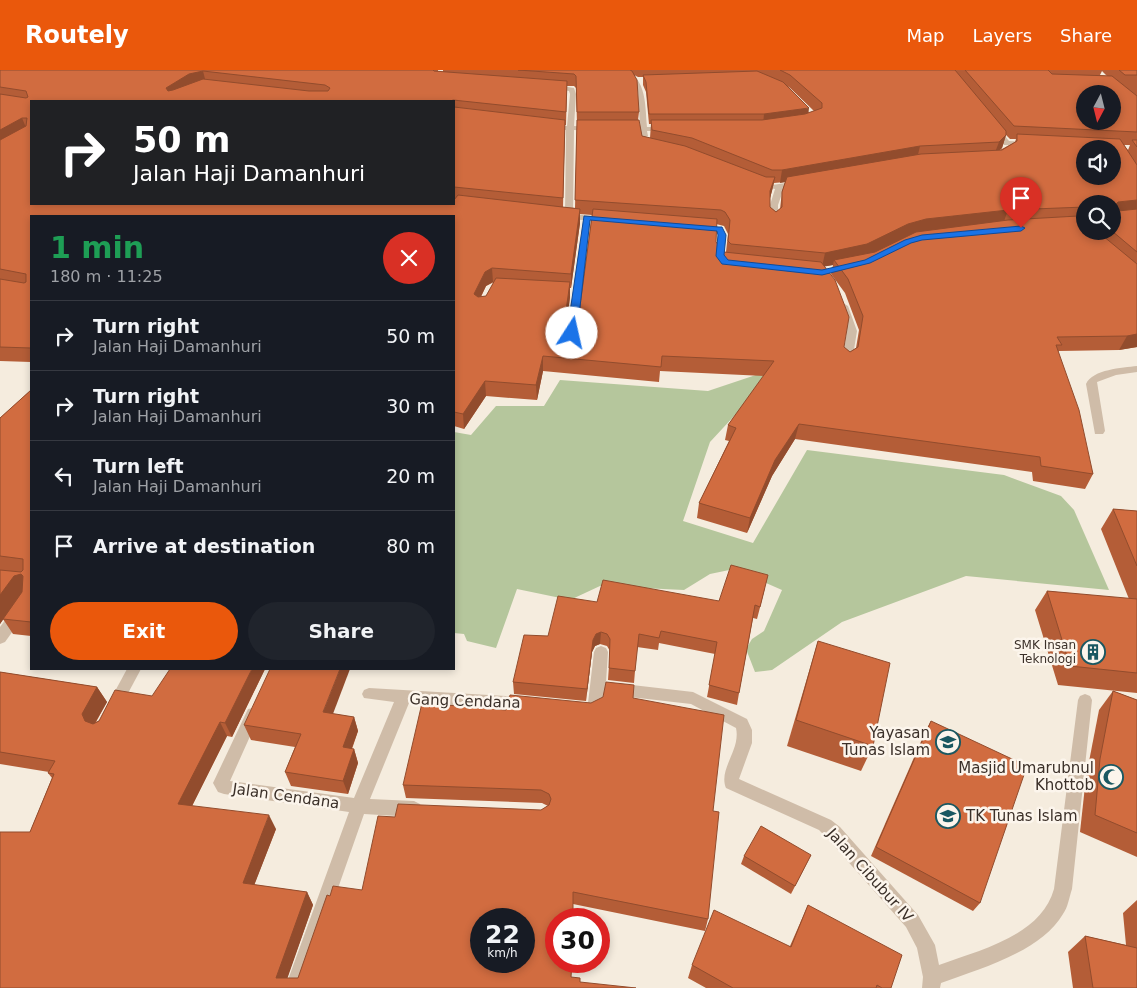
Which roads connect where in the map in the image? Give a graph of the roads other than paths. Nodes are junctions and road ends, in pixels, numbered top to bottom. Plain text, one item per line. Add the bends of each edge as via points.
1 (619, 70) edge
2 (636, 81) junction
3 (646, 81) edge
4 (539, 86) edge
5 (986, 119) edge
6 (541, 126) edge
7 (570, 129) junction
8 (606, 129) edge
9 (616, 129) edge
10 (643, 129) junction
11 (671, 129) edge
12 (1032, 144) edge
13 (645, 146) edge
14 (753, 180) edge
15 (812, 181) edge
16 (780, 187) junction
17 (550, 215) edge
18 (569, 217) junction
19 (586, 218) junction
20 (615, 220) edge
21 (774, 221) edge
22 (691, 226) edge
23 (733, 264) edge
24 (838, 294) edge
25 (572, 333) edge
26 (847, 362) edge
27 (1137, 369) edge
28 (1099, 431) dead end
29 (30, 597) edge
30 (0, 638) edge
31 (601, 652) dead end
32 (133, 670) edge
33 (598, 687) junction
34 (369, 694) dead end
35 (404, 697) junction
36 (1085, 700) dead end
37 (257, 704) edge
38 (537, 704) edge
39 (576, 709) edge
40 (106, 720) edge
41 (360, 806) junction
42 (425, 809) edge
43 (931, 982) edge
44 (294, 988) edge

1 - 2 street
2 - 3 street
2 - 10 street via 641,92
4 - 7 street via 572,90
5 - 12 street via 1008,147
6 - 7 street
7 - 8 street
7 - 18 street
9 - 10 street
10 - 11 street
10 - 13 street
14 - 16 street via 768,187
15 - 16 street
16 - 21 street via 774,205
17 - 18 street
18 - 19 street
19 - 20 street
19 - 25 street via 573,292
22 - 23 street via 719,229 722,235 720,256
24 - 26 street via 852,331
27 - 28 street via 1114,372 1092,380
29 - 30 street
31 - 33 street
32 - 40 street
33 - 39 street via 595,707
33 - 43 street, Jalan Cibubur IV via 693,698 742,724 746,737 731,777 732,783 820,822 834,833 912,921 926,945
34 - 35 street
35 - 38 street, Gang Cendana
35 - 41 street, Gang Cendana
36 - 43 street via 1063,890 1057,908 1048,920 1020,942
37 - 41 street, Jalan Cendana via 221,783 224,787
41 - 42 street
41 - 44 street, Gang Cendana

